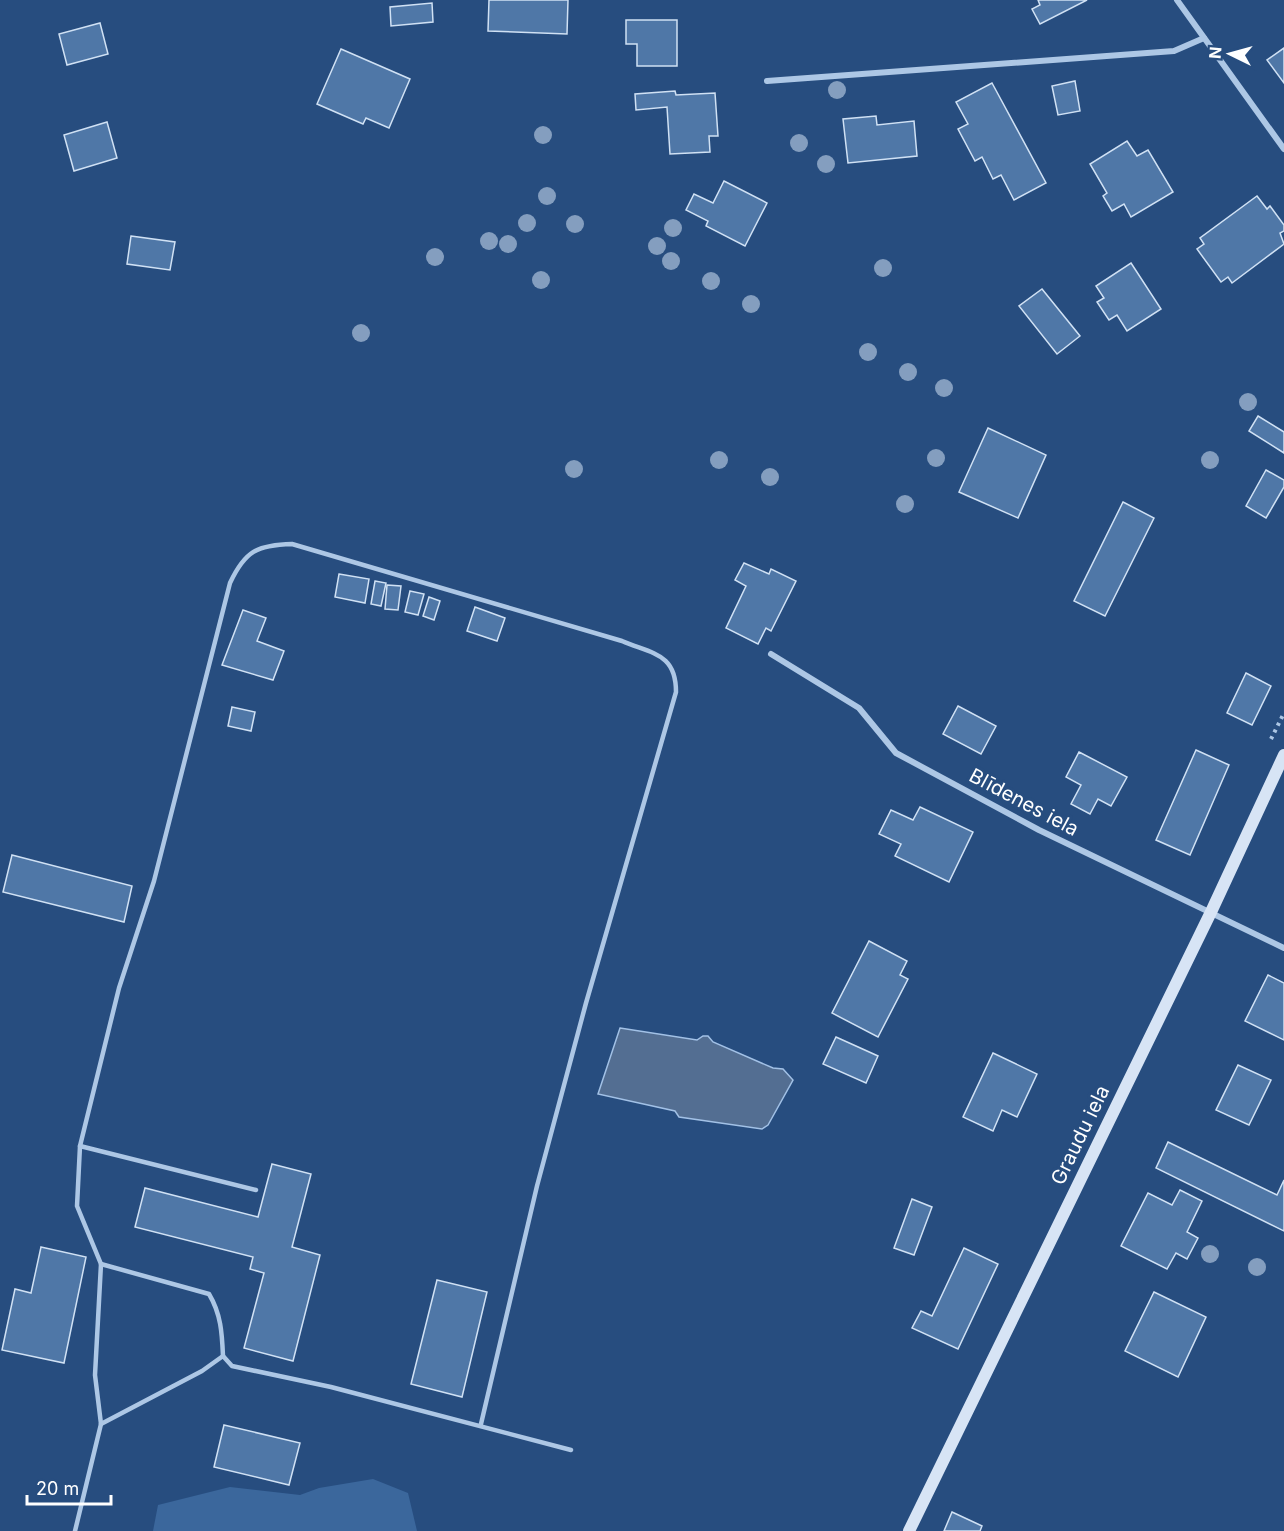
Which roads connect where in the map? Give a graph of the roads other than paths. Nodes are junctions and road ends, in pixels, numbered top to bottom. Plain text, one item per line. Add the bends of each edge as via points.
1 (1177, 0) edge
2 (1204, 38) junction
3 (767, 81) dead end
4 (1284, 149) edge
5 (771, 654) dead end
6 (1284, 755) edge
7 (1211, 912) junction
8 (1284, 948) edge
9 (80, 1146) junction
10 (256, 1190) dead end
11 (101, 1264) junction
12 (223, 1356) junction
13 (101, 1424) junction
14 (481, 1424) junction
15 (571, 1450) dead end
16 (75, 1531) edge
17 (909, 1531) edge

1 - 2 street
2 - 3 street via 1174,51
2 - 4 street
5 - 7 street, Blīdenes iela via 859,708 896,753 1039,830
6 - 7 main road, Graudu iela
7 - 8 street, Blīdenes iela
7 - 17 main road, Graudu iela
9 - 10 lane
9 - 11 lane via 77,1206
9 - 14 lane via 119,988 154,881 230,583 240,562 254,550 270,544 292,544 622,641 672,664 676,692 540,1175
11 - 12 lane via 209,1294 221,1321
11 - 13 lane via 95,1375
12 - 13 lane
12 - 14 lane via 232,1366
13 - 16 lane
14 - 15 lane

